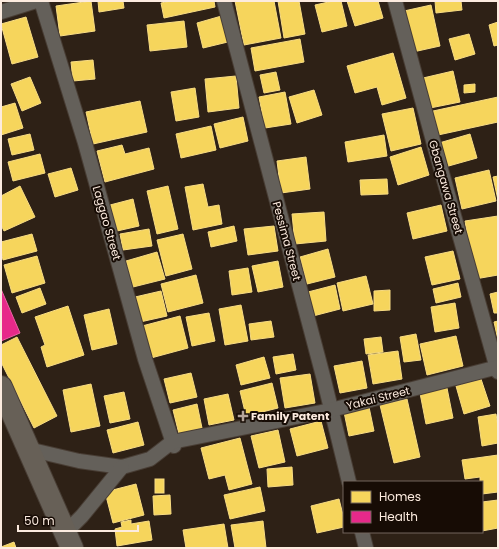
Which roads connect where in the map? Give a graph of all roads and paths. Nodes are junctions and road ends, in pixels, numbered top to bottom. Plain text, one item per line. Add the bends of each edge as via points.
1 (36, 1) edge
2 (41, 1) edge
3 (224, 1) edge
4 (395, 1) edge
5 (1, 12) edge
6 (498, 369) edge
7 (1, 387) edge
8 (331, 410) junction
9 (173, 444) junction
10 (28, 449) junction
11 (122, 467) junction
12 (349, 481) edge
13 (362, 533) edge
14 (68, 540) edge
15 (366, 548) edge

1 - 5 street
2 - 9 street, Laggao Street
3 - 8 street, Pessima Street
4 - 6 street, Gbangawa Street
6 - 8 street, Yakai Street
7 - 10 main road
8 - 9 street, Yakai Street
8 - 12 street, Pessima Street
9 - 11 street, Yakai Street via 150,459
10 - 11 street, Yakai Street via 79,461
10 - 14 main road
11 - 14 street via 82,516
13 - 15 street

